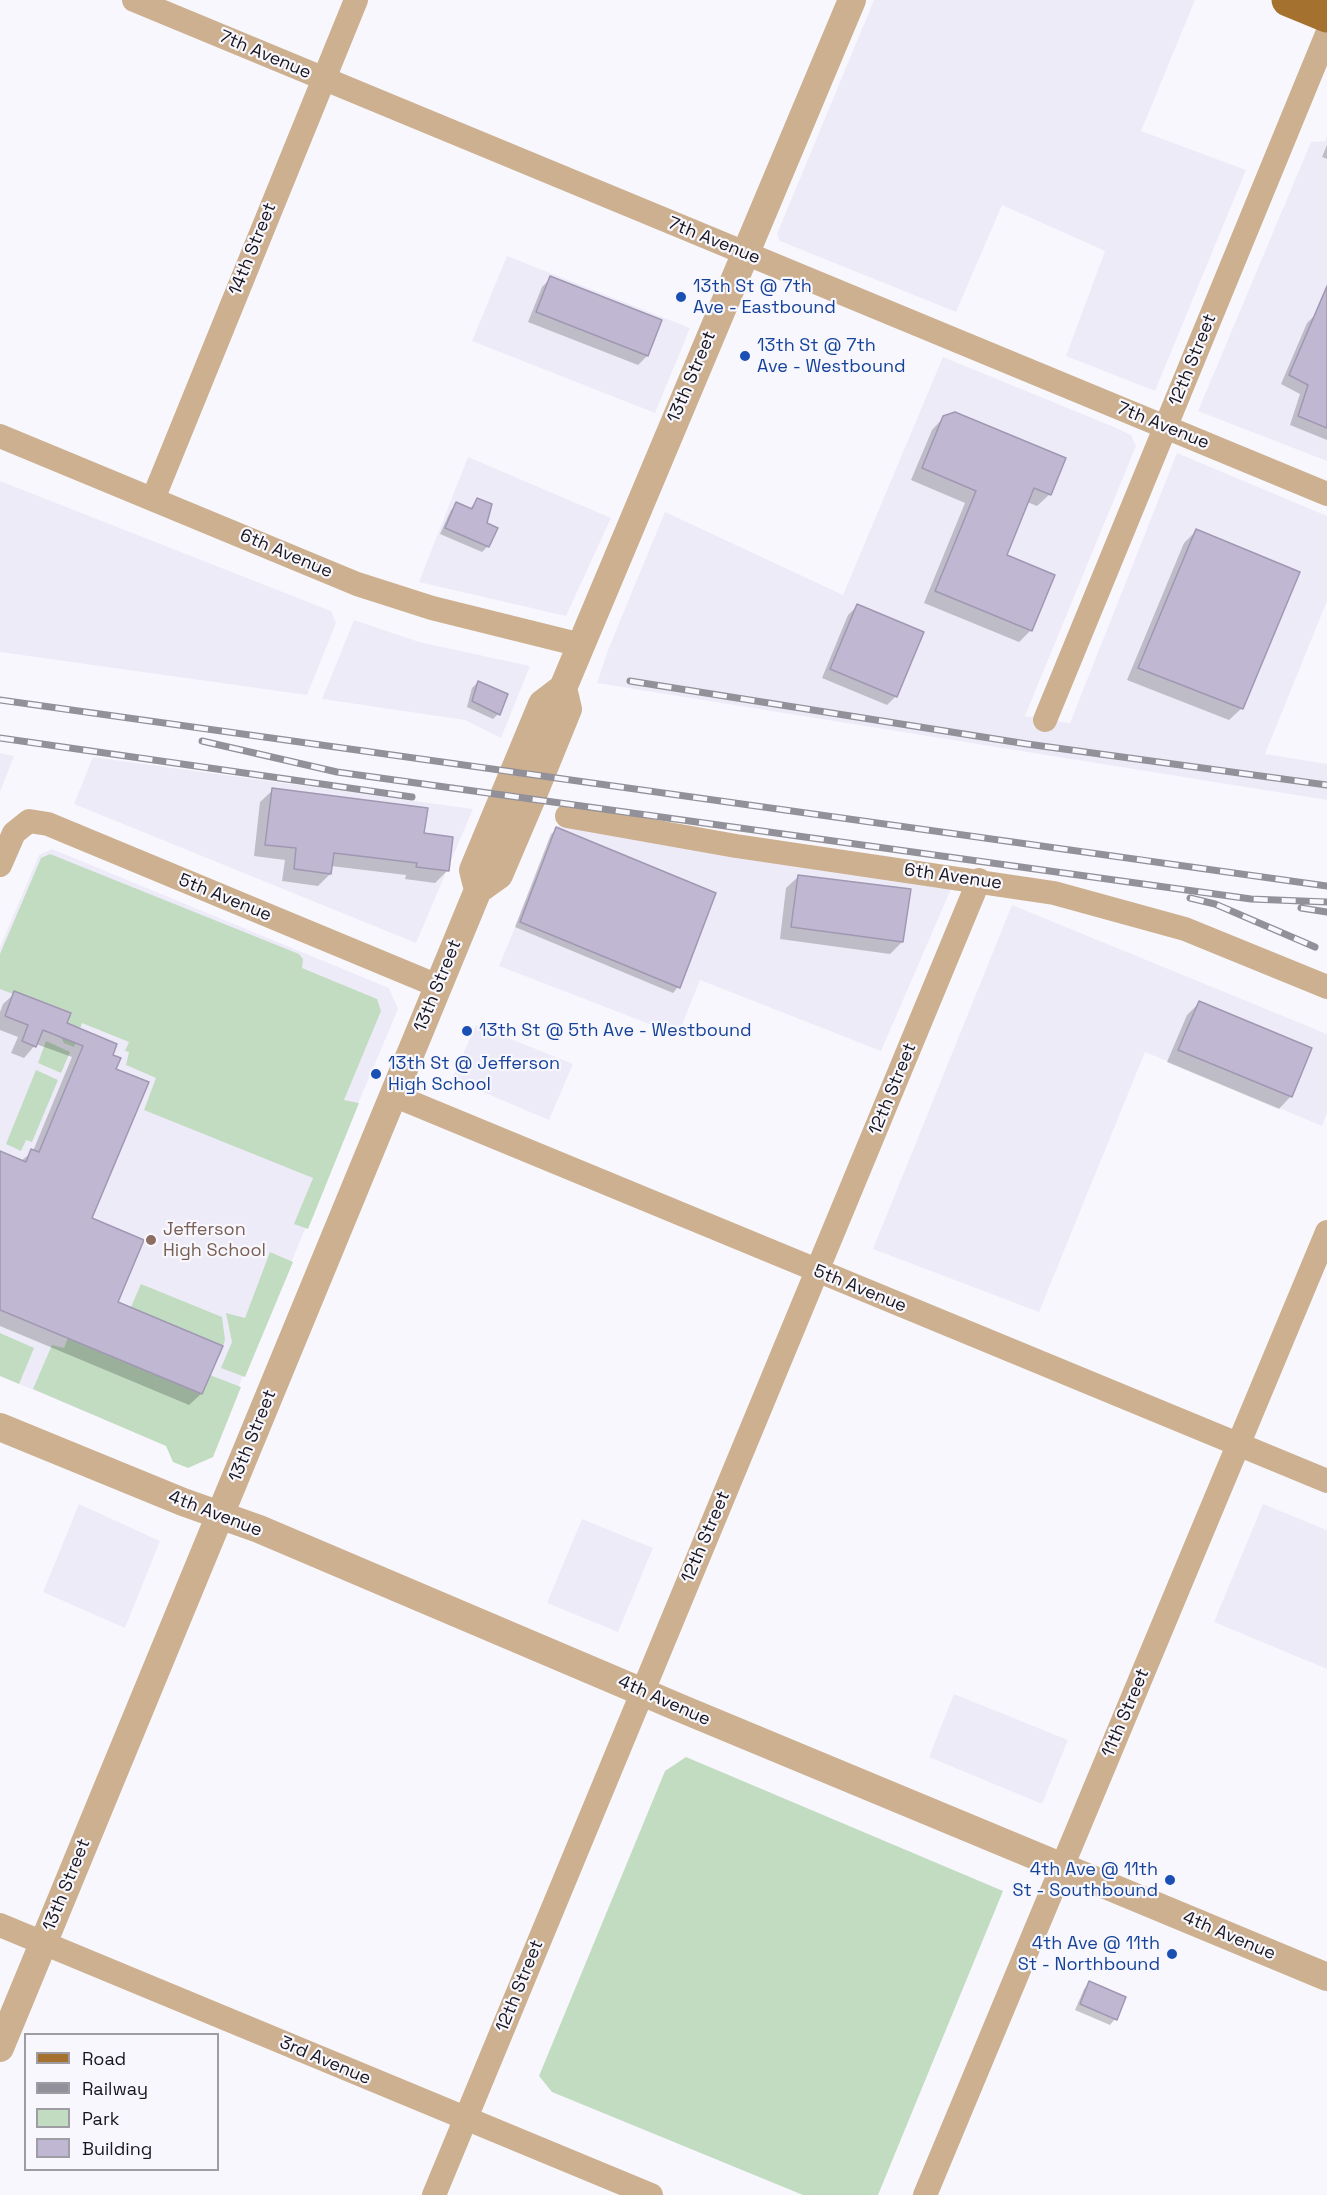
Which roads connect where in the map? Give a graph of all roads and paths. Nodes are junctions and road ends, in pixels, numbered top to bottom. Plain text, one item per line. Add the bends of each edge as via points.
1 (134, 0) edge
2 (356, 0) edge
3 (852, 0) edge
4 (1288, 0) edge
5 (1327, 16) edge
6 (1327, 34) edge
7 (323, 79) junction
8 (744, 253) junction
9 (1166, 427) junction
10 (0, 436) edge
11 (1327, 494) edge
12 (153, 499) junction
13 (581, 645) junction
14 (1045, 720) dead end
15 (567, 816) dead end
16 (0, 865) edge
17 (979, 880) junction
18 (438, 986) junction
19 (1327, 987) edge
20 (393, 1095) junction
21 (1327, 1232) edge
22 (817, 1271) junction
23 (0, 1427) edge
24 (1239, 1445) junction
25 (1327, 1481) edge
26 (220, 1515) junction
27 (642, 1690) junction
28 (1062, 1867) junction
29 (0, 1925) edge
30 (43, 1943) junction
31 (1327, 1977) edge
32 (0, 2048) edge
33 (465, 2120) junction
34 (434, 2195) edge
35 (651, 2195) edge
36 (925, 2195) edge

1 - 7 street, 7th Avenue
2 - 7 street, 14th Street
3 - 8 street, 13th Street
4 - 5 main road
6 - 9 street, 12th Street
7 - 8 street, 7th Avenue
7 - 12 street, 14th Street
8 - 9 street, 7th Avenue
8 - 13 street, 13th Street
9 - 11 street, 7th Avenue
9 - 14 street, 12th Street
10 - 12 street, 6th Avenue
12 - 13 street, 6th Avenue via 357,584 432,608
13 - 18 street, 13th Street via 563,688 568,709 531,800 499,875 478,890
15 - 17 street, 6th Avenue via 736,846
16 - 18 street, 5th Avenue via 14,832 29,820 48,824
17 - 19 street, 6th Avenue via 1134,913 1204,936
17 - 22 street, 12th Street
18 - 20 street, 13th Street
20 - 22 street, 5th Avenue
20 - 26 street, 13th Street
21 - 24 street, 11th Street
22 - 24 street, 5th Avenue
22 - 27 street, 12th Street
23 - 26 street, 4th Avenue
24 - 25 street, 5th Avenue
24 - 28 street, 11th Street
26 - 27 street, 4th Avenue
26 - 30 street, 13th Street
27 - 28 street, 4th Avenue
27 - 33 street, 12th Street
28 - 31 street, 4th Avenue
28 - 36 street, 11th Street
29 - 30 street, 3rd Avenue
30 - 32 street, 13th Street
30 - 33 street, 3rd Avenue
33 - 34 street, 12th Street
33 - 35 street, 3rd Avenue

